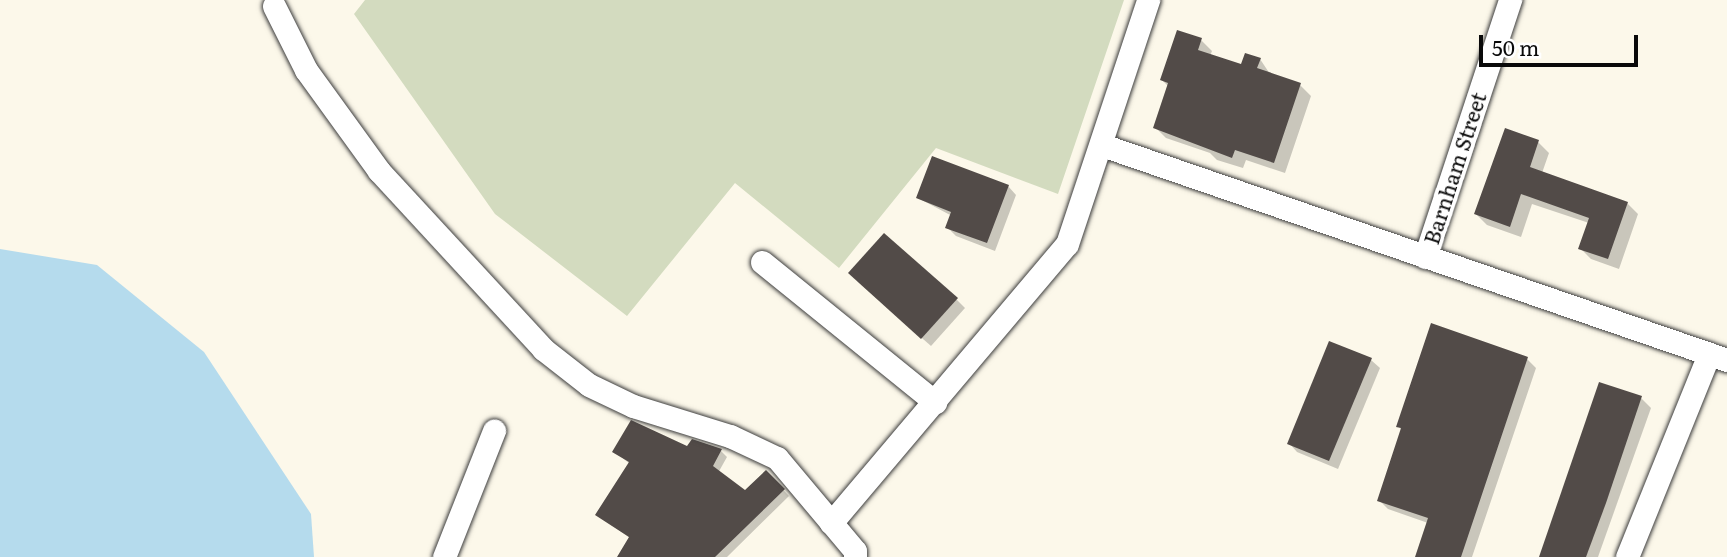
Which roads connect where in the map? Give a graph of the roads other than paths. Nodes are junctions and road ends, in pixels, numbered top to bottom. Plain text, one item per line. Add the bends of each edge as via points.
1 (1148, 0) edge
2 (1510, 0) edge
3 (274, 6) dead end
4 (1102, 145) junction
5 (1425, 257) junction
6 (762, 262) dead end
7 (1718, 357) edge
8 (935, 402) junction
9 (494, 431) dead end
10 (831, 523) junction
11 (443, 557) edge
12 (855, 557) edge
13 (1627, 557) edge

1 - 4 street
2 - 5 street, Barnham Street
3 - 10 street via 306,69 380,171 543,349 589,385 633,406 730,436 777,458
4 - 5 street
4 - 8 street via 1067,244
5 - 7 street
6 - 8 street
7 - 13 street
8 - 10 street
9 - 11 street
10 - 12 street

